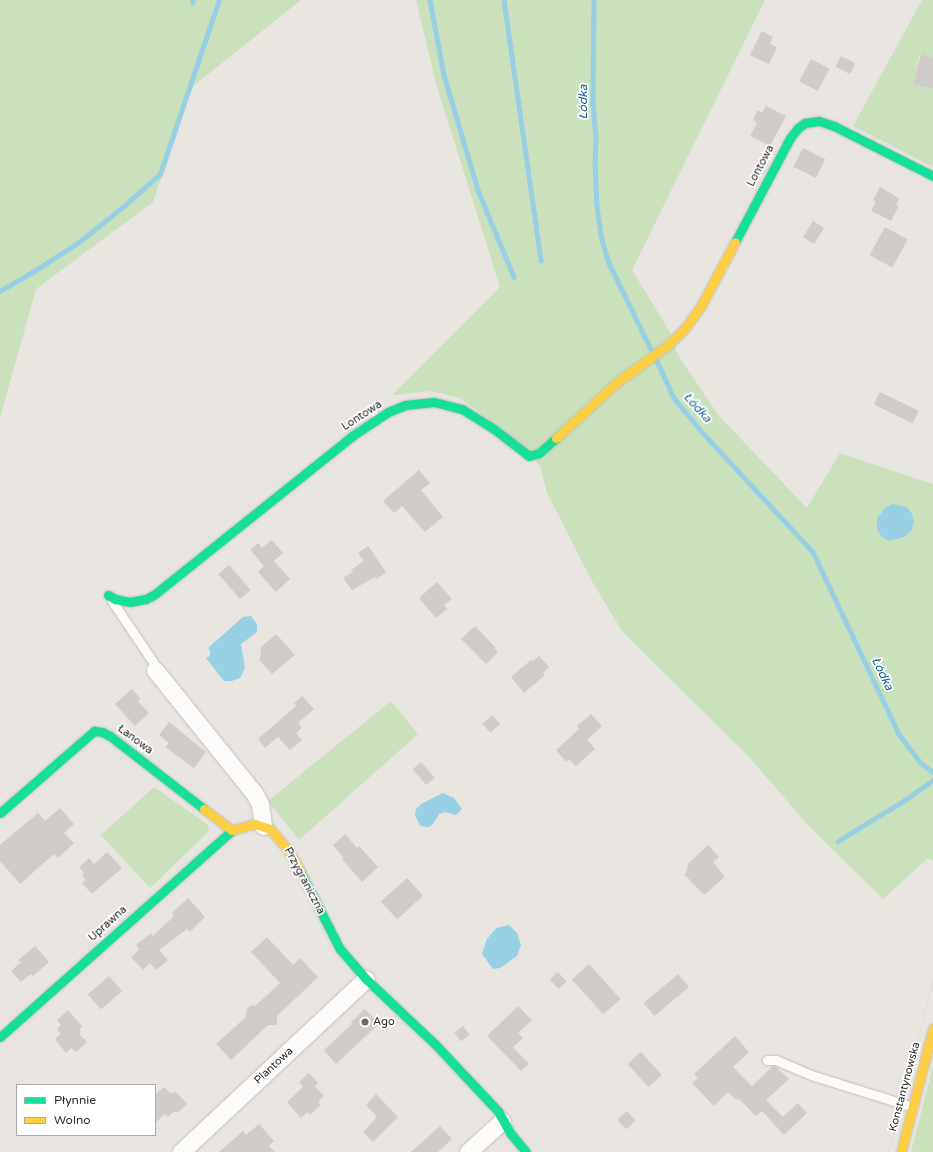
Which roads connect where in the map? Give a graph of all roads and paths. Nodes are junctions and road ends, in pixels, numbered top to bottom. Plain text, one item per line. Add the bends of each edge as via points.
1 (933, 176) edge
2 (108, 595) joint
3 (155, 670) joint
4 (0, 813) edge
5 (263, 826) junction
6 (232, 830) junction
7 (366, 979) junction
8 (933, 1028) edge
9 (0, 1037) edge
10 (767, 1060) dead end
11 (912, 1107) junction
12 (502, 1120) junction
13 (181, 1152) edge
14 (468, 1152) edge
15 (526, 1152) edge
16 (901, 1152) edge

1 - 2 street, Lontowa via 834,126 819,121 801,125 790,138 702,304 686,327 669,344 616,383 538,453 529,456 494,429 462,409 434,402 405,405 388,412 352,436 155,594 146,599 130,602
2 - 3 lane
3 - 5 street via 254,793 260,804
4 - 6 street, Łanowa via 94,731 110,736
5 - 6 street via 246,825
5 - 7 street, Przygraniczna via 276,834 289,851 340,949
6 - 9 street, Uprawna
7 - 12 street, Przygraniczna via 435,1044 498,1111
7 - 13 street, Plantowa
8 - 11 street, Konstantynowska
10 - 11 lane via 776,1060 811,1075
11 - 16 street, Konstantynowska
12 - 14 street
12 - 15 street, Przygraniczna

